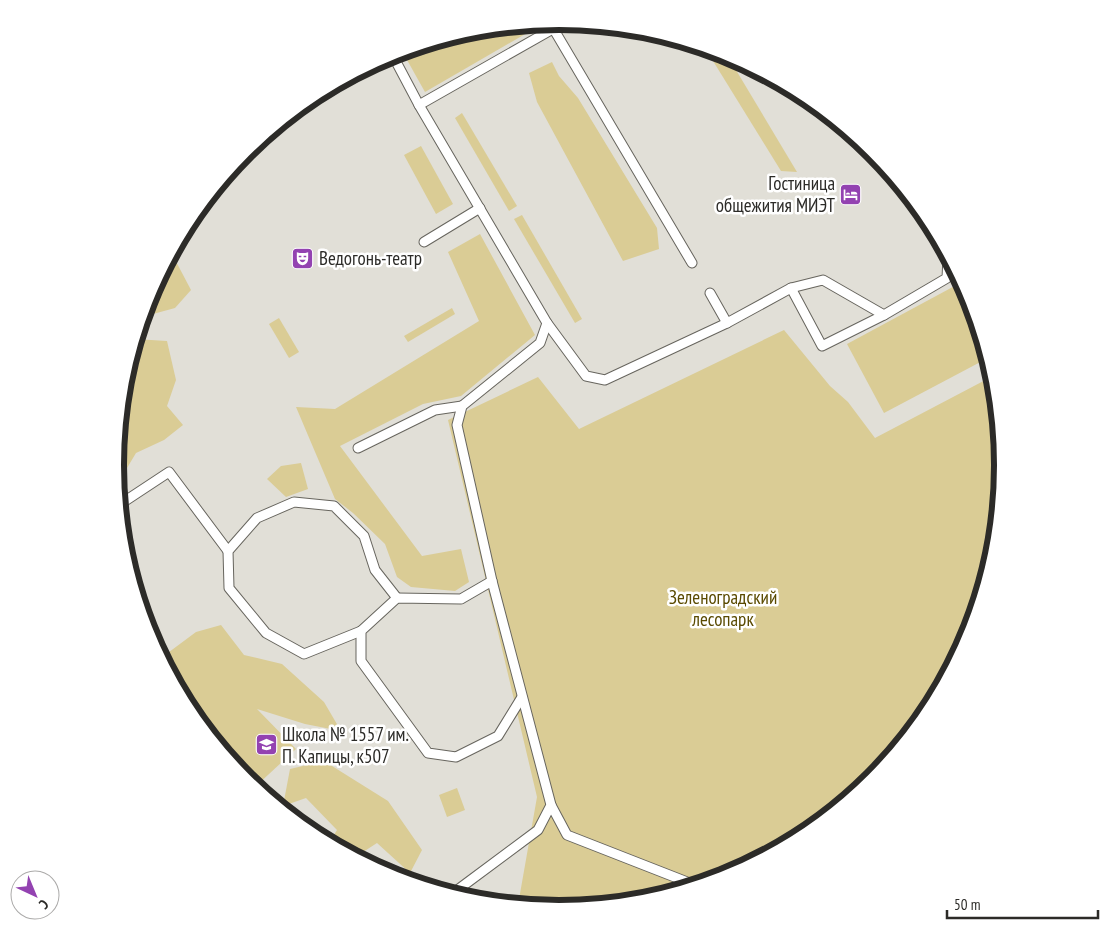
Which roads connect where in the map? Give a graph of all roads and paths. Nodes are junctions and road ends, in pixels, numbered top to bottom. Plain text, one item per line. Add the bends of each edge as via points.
1 (549, 30) edge
2 (554, 30) edge
3 (396, 62) edge
4 (419, 106) junction
5 (480, 208) junction
6 (424, 242) dead end
7 (692, 262) dead end
8 (947, 269) edge
9 (791, 288) junction
10 (710, 293) dead end
11 (884, 315) junction
12 (547, 323) junction
13 (727, 323) junction
14 (462, 406) junction
15 (358, 448) dead end
16 (125, 501) edge
17 (228, 551) junction
18 (492, 581) junction
19 (397, 598) junction
20 (361, 631) junction
21 (522, 697) junction
22 (551, 805) junction
23 (685, 881) edge
24 (460, 888) edge

1 - 4 lane
2 - 7 lane
3 - 4 lane
4 - 5 lane
5 - 6 lane
5 - 12 lane
8 - 11 lane via 946,278
9 - 11 lane via 823,280
9 - 11 lane via 822,346
9 - 13 lane
10 - 13 lane
12 - 13 lane via 586,376 606,380
12 - 14 lane via 540,343
14 - 15 lane via 435,410
14 - 18 lane via 457,425
16 - 17 lane via 169,472
17 - 19 lane via 257,518 294,502 334,506 364,536 375,570
17 - 20 lane via 229,588 266,632 304,654
18 - 19 lane via 461,599
18 - 21 lane
19 - 20 lane
20 - 21 lane via 361,661 428,753 456,757 498,736
21 - 22 lane
22 - 23 lane via 567,835
22 - 24 lane via 538,830

